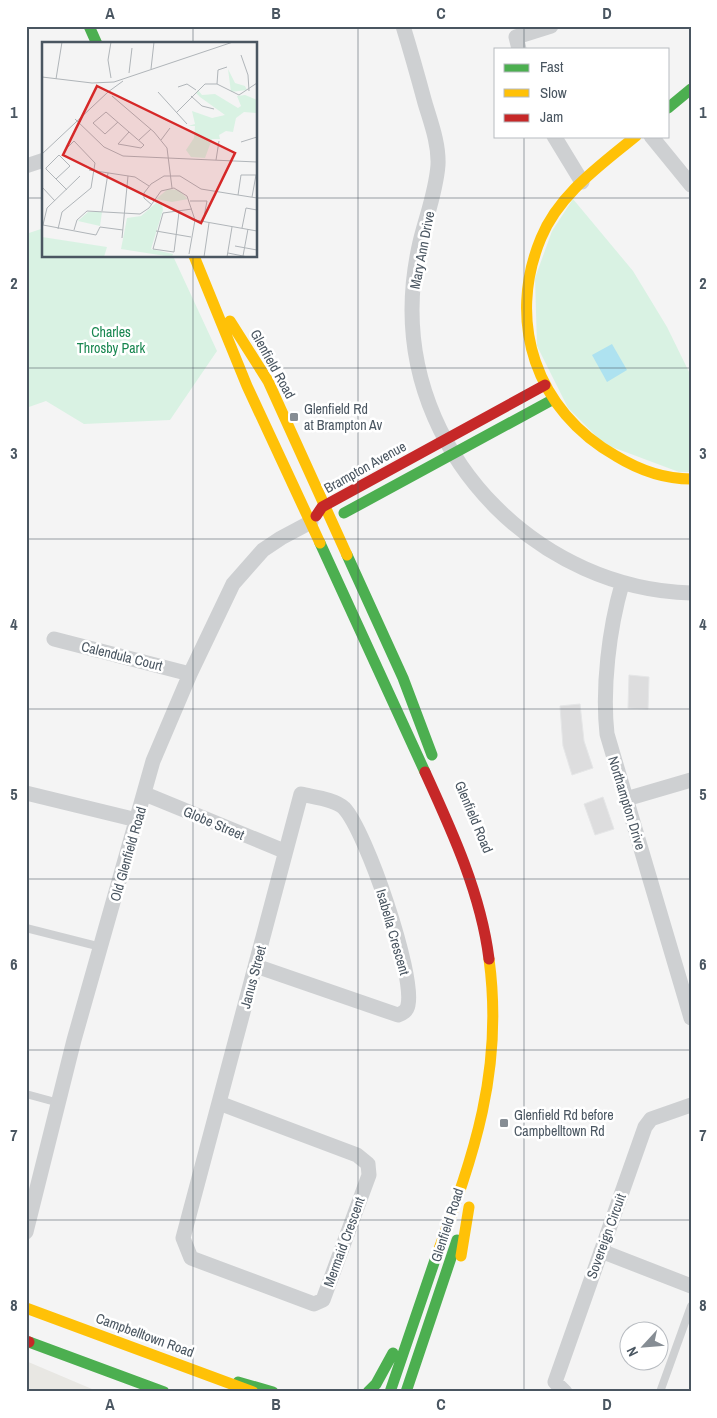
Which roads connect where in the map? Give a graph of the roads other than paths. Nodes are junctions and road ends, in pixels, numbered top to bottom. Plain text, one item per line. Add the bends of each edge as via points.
1 (88, 26) edge
2 (403, 26) edge
3 (551, 26) edge
4 (96, 42) edge
5 (519, 48) edge
6 (691, 89) edge
7 (670, 106) edge
8 (555, 138) edge
9 (634, 138) edge
10 (653, 138) edge
11 (42, 161) edge
12 (26, 166) edge
13 (582, 182) junction
14 (691, 185) edge
15 (195, 258) edge
16 (209, 290) junction
17 (545, 385) junction
18 (552, 400) junction
19 (446, 440) junction
20 (453, 454) junction
21 (691, 479) edge
22 (326, 506) junction
23 (332, 520) junction
24 (311, 522) junction
25 (622, 584) junction
26 (691, 593) edge
27 (54, 640) dead end
28 (190, 674) junction
29 (435, 763) dead end
30 (691, 780) edge
31 (443, 782) dead end
32 (26, 793) edge
33 (144, 794) junction
34 (626, 799) junction
35 (137, 820) junction
36 (465, 832) dead end
37 (284, 851) junction
38 (26, 928) edge
39 (101, 948) junction
40 (256, 966) junction
41 (685, 976) edge
42 (691, 1018) edge
43 (26, 1094) edge
44 (58, 1102) junction
45 (219, 1103) junction
46 (691, 1105) edge
47 (26, 1232) edge
48 (600, 1250) junction
49 (426, 1285) junction
50 (691, 1286) edge
51 (691, 1306) edge
52 (26, 1308) edge
53 (27, 1342) edge
54 (209, 1375) junction
55 (423, 1381) dead end
56 (164, 1392) edge
57 (253, 1392) edge
58 (273, 1392) edge
59 (368, 1392) edge
60 (390, 1392) edge
61 (406, 1392) edge
62 (565, 1392) edge
63 (660, 1392) edge

1 - 4 main road
2 - 19 street, Mary Ann Drive via 436,141 438,164 417,259 413,319 426,395
3 - 5 street via 516,37
6 - 7 main road
8 - 13 street
9 - 13 main road
10 - 14 street
11 - 12 street
13 - 17 main road via 562,203 542,236 530,273 526,330
15 - 16 main road, Glenfield Road
16 - 22 main road, Glenfield Road via 268,381
16 - 24 main road, Glenfield Road via 242,376
17 - 18 main road
17 - 19 main road, Brampton Avenue
18 - 20 main road
18 - 21 main road via 560,412 602,450 657,474
19 - 20 street, Mary Ann Drive
19 - 22 main road, Brampton Avenue
20 - 23 main road
20 - 25 street, Mary Ann Drive via 488,500 529,536 581,567
22 - 23 main road, Glenfield Road
22 - 24 main road, Brampton Avenue
23 - 24 main road
23 - 29 main road, Glenfield Road via 403,678
24 - 28 street, Old Glenfield Road via 280,538 250,563 233,584
24 - 49 main road, Glenfield Road via 462,860 482,920 490,964 494,999 490,1074 470,1158
25 - 26 street, Mary Ann Drive
25 - 34 street, Northampton Drive via 605,692 605,718
27 - 28 street, Calendula Court
28 - 33 street, Old Glenfield Road via 153,761
30 - 34 street
31 - 36 main road, Glenfield Road
32 - 35 street
33 - 35 street, Old Glenfield Road
33 - 37 street, Globe Street
34 - 41 street, Northampton Drive
35 - 39 street, Old Glenfield Road
37 - 40 street, Janus Street
37 - 40 street, Isabella Crescent via 301,794 339,804 344,809 354,823 388,904 407,973 408,1005 398,1015
38 - 39 lane
39 - 44 street, Old Glenfield Road
40 - 45 street, Janus Street
41 - 42 street, Northampton Drive
43 - 44 lane
44 - 47 street, Old Glenfield Road
45 - 45 street, Mermaid Crescent via 183,1238 191,1258 314,1304 323,1300 369,1175 368,1164 357,1155
46 - 48 street, Sovereign Circuit via 651,1119 645,1127
48 - 50 street
48 - 62 street, Sovereign Circuit via 555,1382
49 - 59 main road via 395,1351
49 - 60 main road, Glenfield Road
51 - 63 lane
52 - 54 main road, Campbelltown Road
53 - 56 main road
54 - 57 main road, Campbelltown Road
54 - 58 main road
55 - 61 main road, Glenfield Road via 460,1258 470,1202

